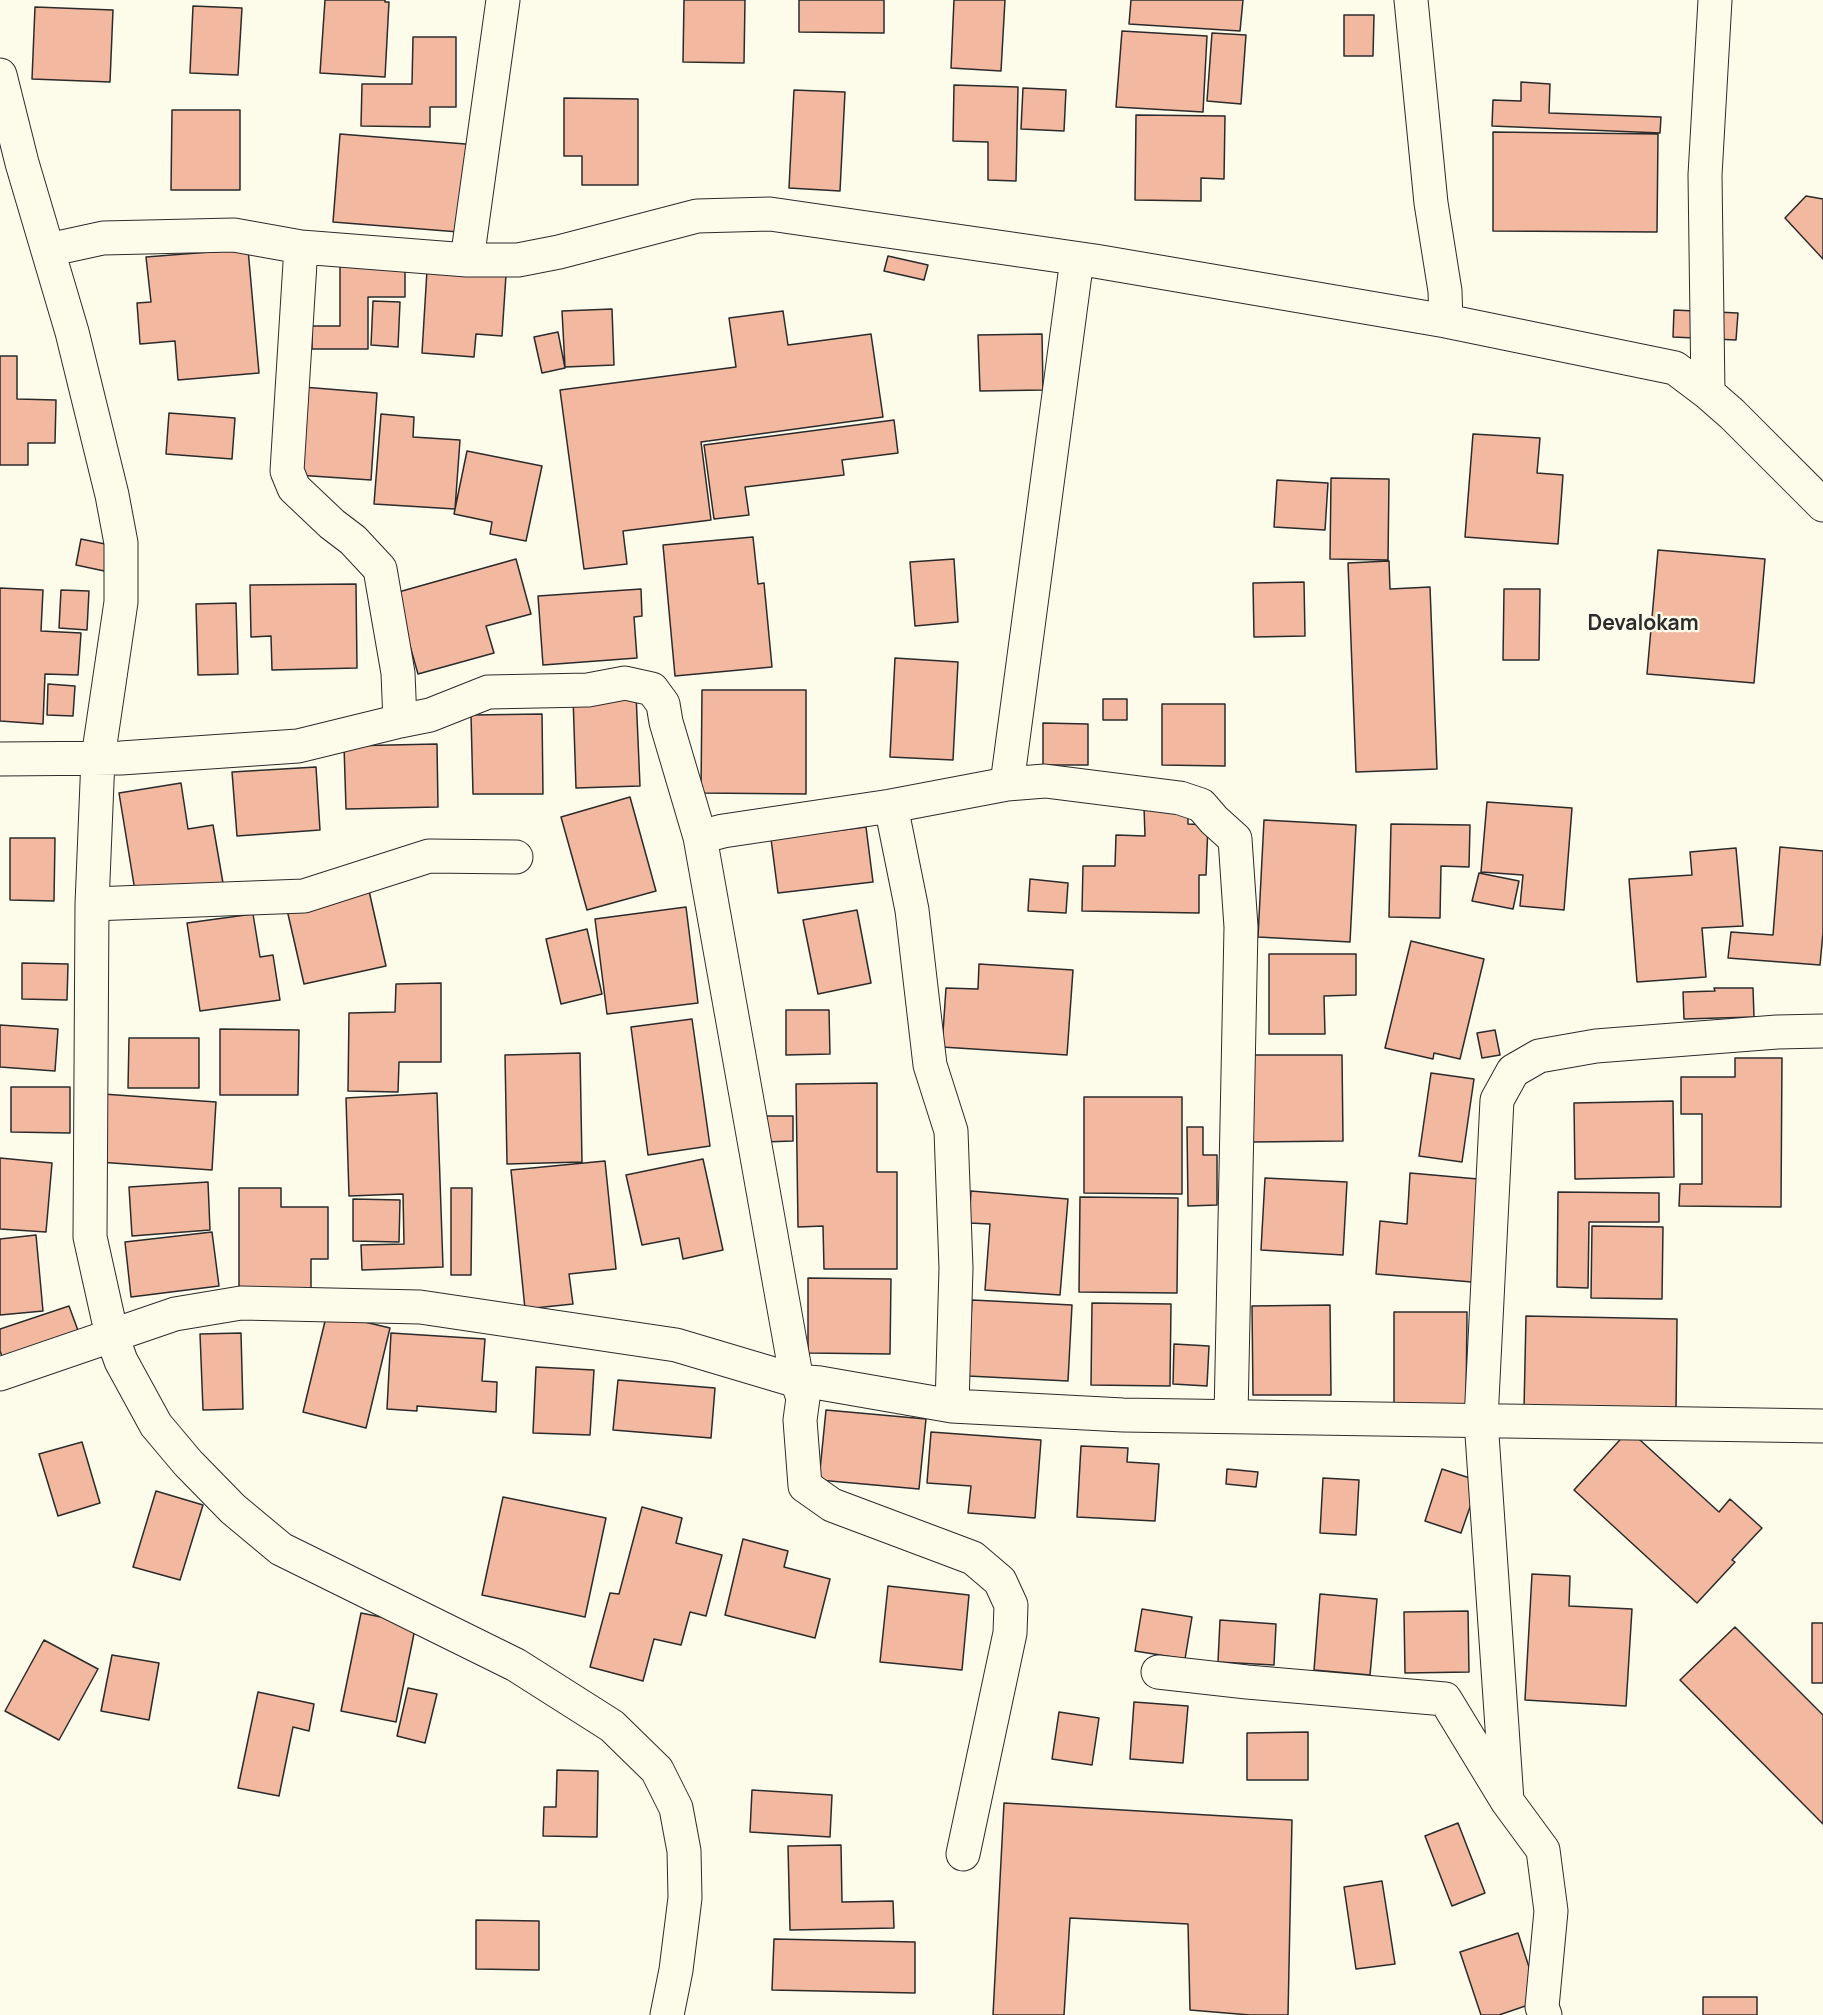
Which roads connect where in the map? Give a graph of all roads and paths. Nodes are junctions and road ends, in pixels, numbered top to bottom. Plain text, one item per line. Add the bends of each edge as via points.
1 (503, 0) edge
2 (1411, 0) edge
3 (1715, 0) edge
4 (0, 75) edge
5 (301, 247) junction
6 (48, 250) junction
7 (1077, 259) junction
8 (466, 260) junction
9 (1446, 321) junction
10 (1708, 393) junction
11 (1823, 506) edge
12 (400, 721) junction
13 (98, 758) junction
14 (0, 759) edge
15 (1007, 784) junction
16 (891, 806) junction
17 (700, 837) junction
18 (516, 858) dead end
19 (92, 904) junction
20 (1823, 1031) edge
21 (112, 1336) junction
22 (0, 1374) edge
23 (797, 1381) junction
24 (952, 1406) junction
25 (1231, 1416) junction
26 (1481, 1420) junction
27 (1823, 1426) edge
28 (1158, 1672) dead end
29 (1507, 1801) junction
30 (963, 1854) dead end
31 (667, 2015) edge
32 (1545, 2015) edge

1 - 8 street
2 - 9 street
3 - 10 street via 1705,175
4 - 6 street
5 - 6 street via 234,235 104,238
5 - 8 street
5 - 12 street via 287,471 294,488 380,569 398,673
6 - 13 street via 72,332 121,543 121,602
7 - 8 street via 770,214 697,216 519,260
7 - 9 street
7 - 15 street
9 - 10 street via 1675,368
10 - 11 street
12 - 13 street via 298,746
12 - 17 street via 430,715 488,692 588,690 625,683 652,689 663,704
13 - 14 street
13 - 19 street
15 - 16 street
15 - 25 street via 1045,781 1180,798 1201,805 1235,839 1241,927
16 - 17 street
16 - 24 street via 912,910 930,1065 951,1131 956,1268
17 - 23 street
18 - 19 street via 429,856 304,896
19 - 21 street via 90,1237
20 - 26 street via 1596,1046 1539,1056 1513,1071 1497,1100
21 - 22 street
21 - 23 street via 175,1314 241,1304 420,1307 676,1346
21 - 31 street via 156,1425 233,1509 281,1549 516,1665 612,1726 657,1770 676,1808 684,1851 685,1898
23 - 24 street
23 - 30 street via 803,1398 800,1420 805,1486 832,1505 973,1558 1000,1581 1011,1605 1010,1633
24 - 25 street
25 - 26 street
26 - 27 street
26 - 29 street
28 - 29 street via 1445,1699
29 - 32 street via 1543,1850 1551,1911 1542,2007

